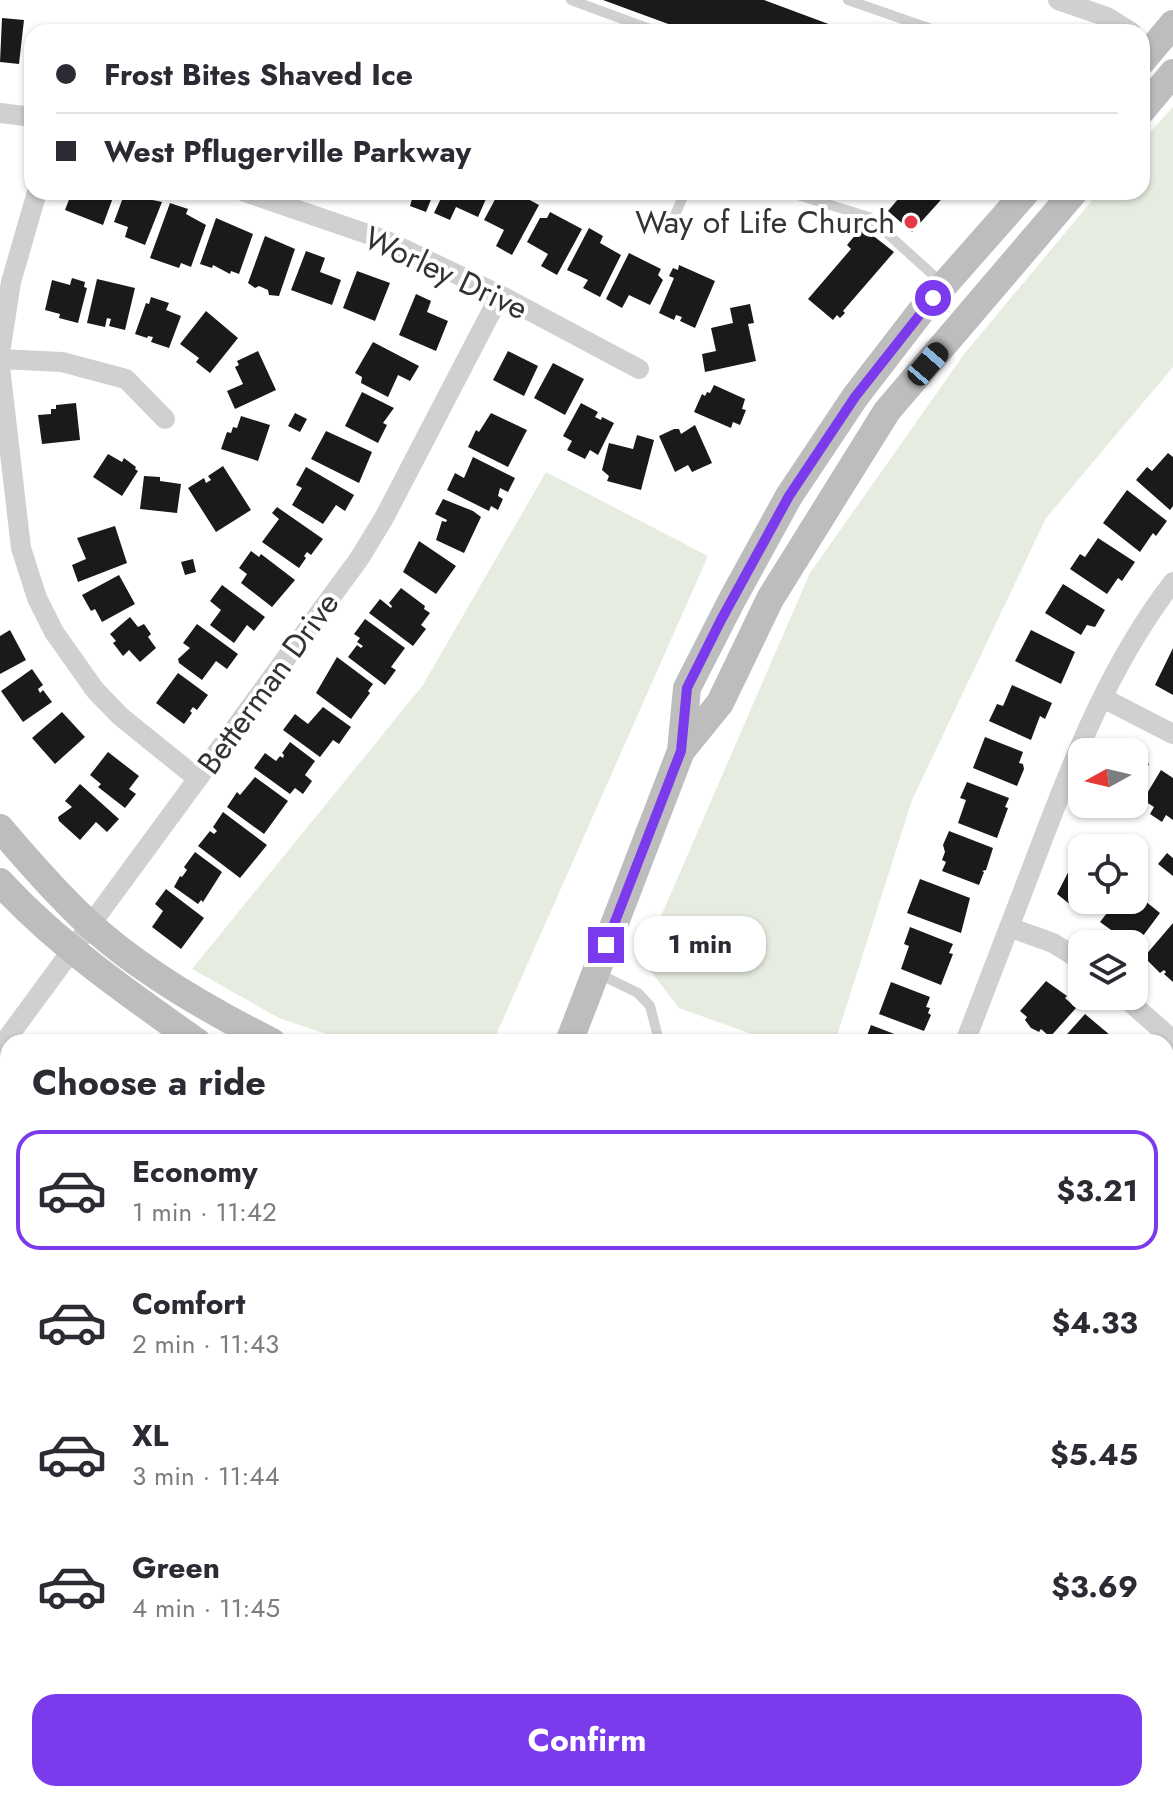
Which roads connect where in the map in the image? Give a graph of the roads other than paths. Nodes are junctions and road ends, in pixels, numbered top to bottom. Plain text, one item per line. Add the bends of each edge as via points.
1 (571, 0) edge
2 (848, 0) edge
3 (1058, 0) edge
4 (636, 24) edge
5 (917, 24) edge
6 (1118, 24) edge
7 (1173, 73) edge
8 (1150, 100) edge
9 (0, 113) edge
10 (24, 116) edge
11 (35, 200) edge
12 (268, 200) edge
13 (682, 200) edge
14 (814, 200) edge
15 (1019, 200) edge
16 (1067, 200) edge
17 (675, 215) dead end
18 (944, 285) junction
19 (500, 295) junction
20 (0, 356) edge
21 (0, 367) edge
22 (639, 369) dead end
23 (165, 419) dead end
24 (1173, 582) edge
25 (1103, 698) junction
26 (1173, 734) edge
27 (681, 751) junction
28 (198, 779) junction
29 (0, 828) edge
30 (0, 882) edge
31 (89, 924) junction
32 (1009, 927) junction
33 (73, 949) junction
34 (1068, 952) edge
35 (596, 972) junction
36 (1139, 1010) edge
37 (10, 1034) edge
38 (186, 1034) edge
39 (240, 1034) edge
40 (572, 1034) edge
41 (656, 1034) edge
42 (968, 1034) edge
43 (1166, 1034) edge

1 - 4 lane
2 - 5 lane
3 - 6 street
7 - 8 main road
9 - 10 street
11 - 20 street via 11,282
12 - 19 street, Worley Drive via 385,240
13 - 17 lane
14 - 18 lane via 869,217
15 - 18 main road
16 - 27 main road via 887,411 770,599 720,703
18 - 27 main road via 855,397 789,496 687,688
19 - 22 street, Worley Drive
19 - 28 street, Betterman Drive via 359,559
20 - 23 street via 62,362 126,379
21 - 28 street via 21,548 37,598 95,690
24 - 25 street
25 - 26 street
25 - 32 street
27 - 35 main road
28 - 31 street, Betterman Drive
29 - 31 main road
30 - 33 main road
31 - 33 street, Betterman Drive
31 - 39 main road
32 - 34 street
32 - 42 street
33 - 37 street, Betterman Drive
33 - 38 main road
35 - 40 main road
35 - 41 lane via 638,993 650,1006
36 - 43 street

